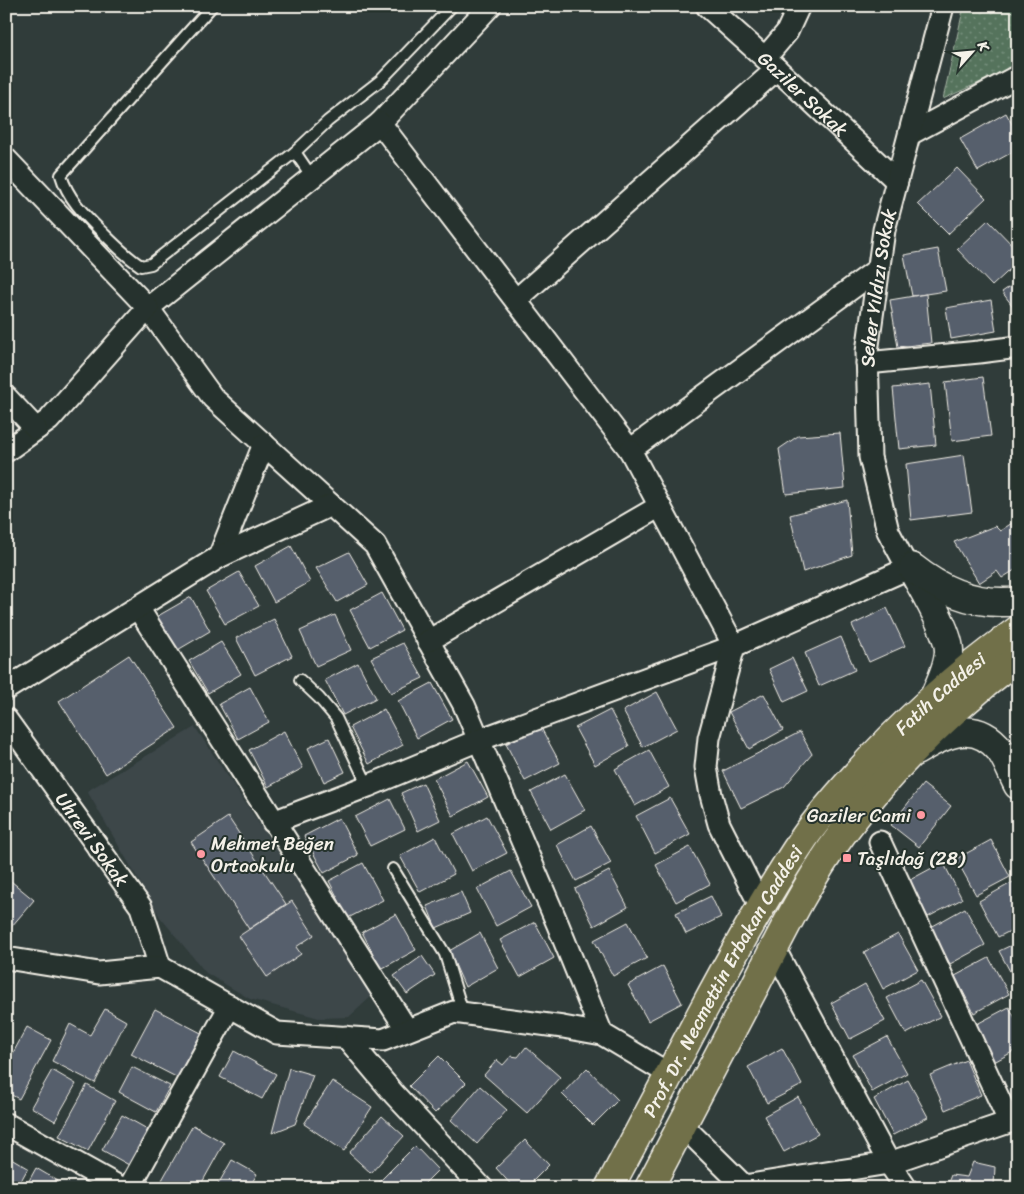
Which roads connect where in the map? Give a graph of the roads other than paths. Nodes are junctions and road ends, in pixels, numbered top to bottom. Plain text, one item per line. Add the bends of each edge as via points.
1 (212, 6) edge
2 (452, 6) edge
3 (490, 6) edge
4 (708, 6) edge
5 (799, 6) edge
6 (944, 6) edge
7 (771, 64) junction
8 (1018, 76) edge
9 (380, 122) junction
10 (910, 134) junction
11 (294, 152) junction
12 (6, 159) edge
13 (312, 177) junction
14 (897, 181) junction
15 (878, 269) junction
16 (516, 300) junction
17 (148, 308) junction
18 (1018, 347) edge
19 (867, 363) junction
20 (6, 397) edge
21 (36, 429) junction
22 (264, 444) junction
23 (630, 450) junction
24 (6, 451) edge
25 (331, 505) junction
26 (660, 506) junction
27 (219, 557) junction
28 (911, 567) junction
29 (1018, 601) edge
30 (138, 608) junction
31 (1018, 630) edge
32 (428, 641) junction
33 (734, 646) junction
34 (1018, 658) edge
35 (300, 680) dead end
36 (6, 689) edge
37 (934, 697) junction
38 (6, 719) edge
39 (479, 740) junction
40 (898, 748) junction
41 (1018, 785) edge
42 (368, 786) junction
43 (273, 822) junction
44 (880, 842) dead end
45 (393, 869) dead end
46 (761, 907) junction
47 (774, 948) junction
48 (6, 958) edge
49 (160, 967) junction
50 (230, 1006) junction
51 (464, 1013) junction
52 (407, 1030) junction
53 (602, 1034) junction
54 (346, 1037) junction
55 (669, 1074) junction
56 (1014, 1120) edge
57 (6, 1124) edge
58 (682, 1125) junction
59 (889, 1163) junction
60 (743, 1187) edge
61 (121, 1188) edge
62 (129, 1188) edge
63 (482, 1188) edge
64 (609, 1188) edge
65 (649, 1188) edge
66 (906, 1188) edge

1 - 11 lane via 62,175 64,185 80,210 128,258 141,266 151,264
2 - 11 lane via 381,80
3 - 9 street
4 - 7 street, Gaziler Sokak
5 - 7 street
6 - 10 street, Seher Yıldızı Sokak
7 - 14 street, Gaziler Sokak
7 - 16 street
8 - 10 street
9 - 13 street
9 - 16 street
10 - 14 street, Seher Yıldızı Sokak
11 - 13 lane
12 - 17 street
13 - 17 street
14 - 15 street, Seher Yıldızı Sokak
15 - 19 street, Seher Yıldızı Sokak
15 - 23 street
16 - 23 street
17 - 21 street via 49,420
17 - 22 street via 213,398
18 - 19 street
19 - 28 street, Seher Yıldızı Sokak via 870,457 888,531
20 - 21 street
21 - 24 street
22 - 25 street
22 - 27 street
23 - 26 street
25 - 27 street
25 - 32 street via 375,545
26 - 32 street
26 - 33 street
27 - 30 street
28 - 29 street via 938,586 960,596 983,601
28 - 33 street
28 - 37 street via 948,643 948,659
30 - 36 street
30 - 43 street
31 - 37 main road, Fatih Caddesi
32 - 39 street via 464,705
33 - 39 street
33 - 46 street via 709,738 706,767 719,824
34 - 40 main road, Fatih Caddesi via 943,722
35 - 42 lane via 336,718
37 - 40 main road, Fatih Caddesi via 910,718
38 - 49 street, Uhrevi Sokak via 141,906
39 - 42 street
39 - 53 street
40 - 41 street via 928,744 951,734 970,731 994,744
40 - 46 main road, Prof. Dr. Necmettin Erbakan Caddesi via 829,806 804,837
40 - 47 main road, Prof. Dr. Necmettin Erbakan Caddesi via 882,785 820,865
42 - 43 street
43 - 52 street
44 - 56 street
45 - 51 lane via 445,954
46 - 55 main road, Prof. Dr. Necmettin Erbakan Caddesi
47 - 58 main road, Prof. Dr. Necmettin Erbakan Caddesi
47 - 59 street
48 - 49 street via 99,973
49 - 50 street
50 - 54 street via 277,1033
50 - 62 street
51 - 52 street via 454,1012
51 - 53 street
52 - 54 street via 383,1040
53 - 55 street
54 - 63 street
55 - 64 main road, Prof. Dr. Necmettin Erbakan Caddesi
56 - 59 street
57 - 61 street
58 - 60 street
58 - 65 main road, Prof. Dr. Necmettin Erbakan Caddesi
59 - 60 street
59 - 66 street

